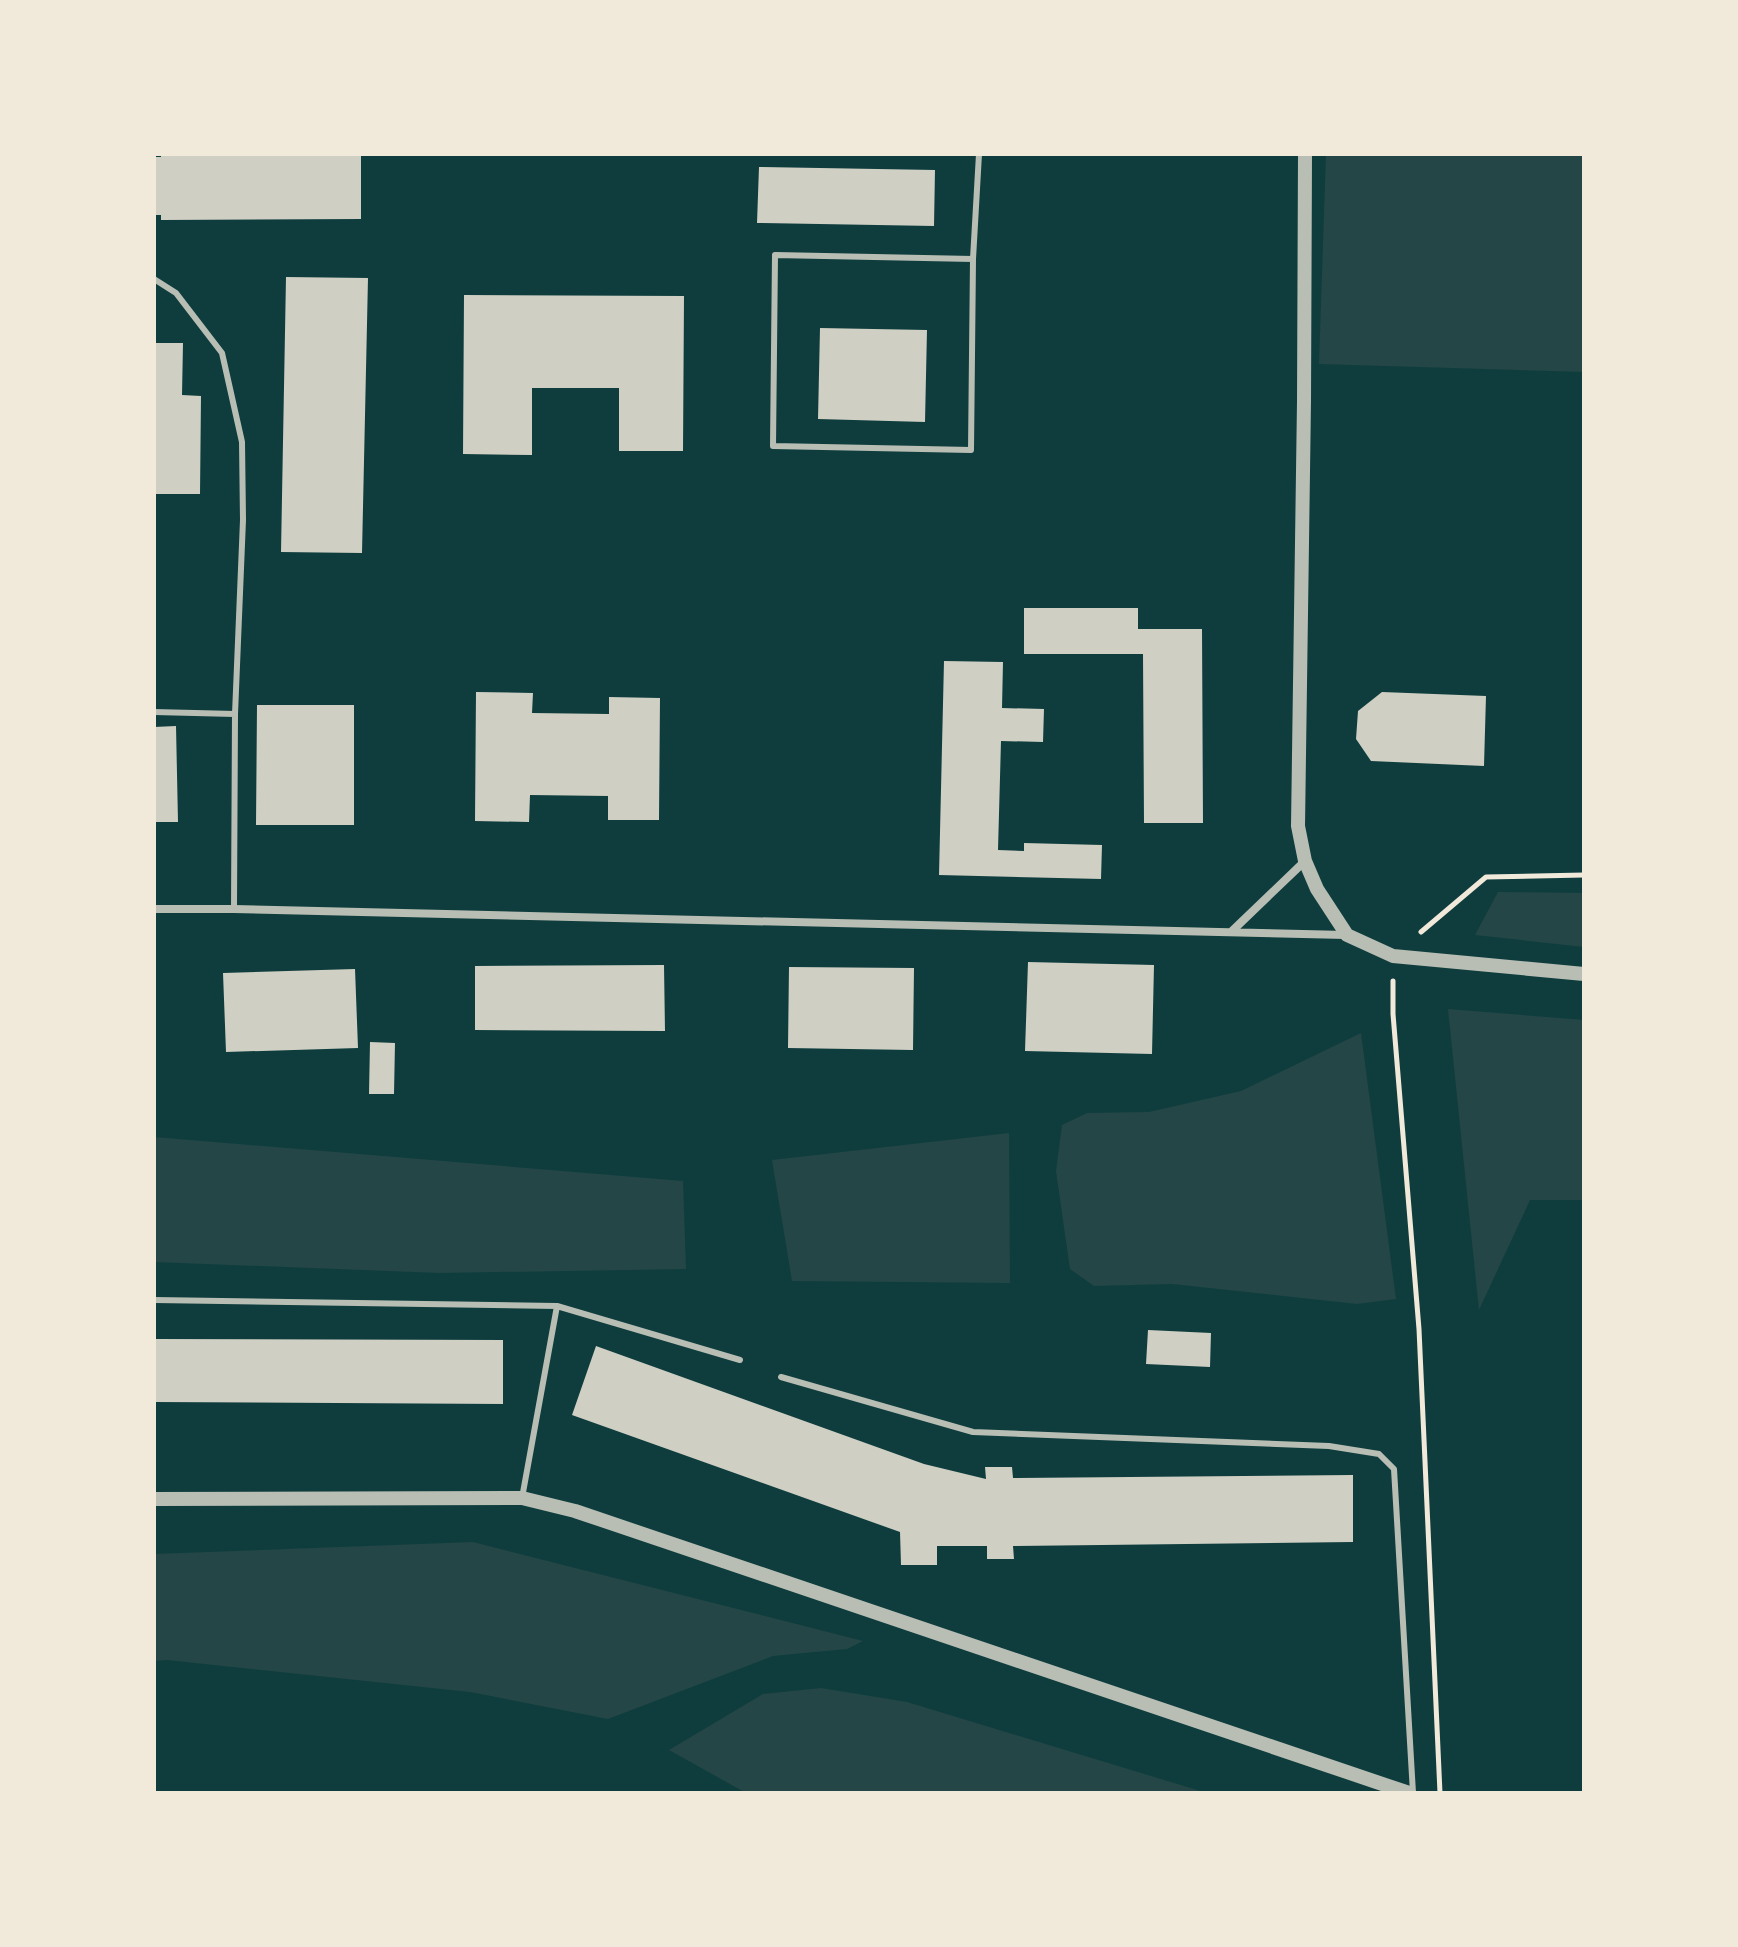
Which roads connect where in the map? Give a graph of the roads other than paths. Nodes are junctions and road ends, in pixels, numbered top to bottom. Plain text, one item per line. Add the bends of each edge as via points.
1 (979, 154) edge
2 (1305, 154) edge
3 (973, 259) junction
4 (154, 279) edge
5 (154, 712) edge
6 (235, 714) junction
7 (1305, 861) junction
8 (154, 909) edge
9 (234, 909) junction
10 (1231, 932) junction
11 (1347, 935) junction
12 (1584, 974) edge
13 (154, 1300) edge
14 (557, 1306) junction
15 (740, 1360) dead end
16 (781, 1377) dead end
17 (522, 1498) junction
18 (154, 1499) edge
19 (1411, 1793) edge

1 - 3 lane
2 - 7 street via 1298,826
3 - 3 lane via 971,450 773,446 775,255
4 - 6 lane via 176,293 222,353 242,442
5 - 6 lane
6 - 9 lane
7 - 10 street
7 - 11 street
8 - 9 street
9 - 10 street
10 - 11 street
11 - 12 street via 1393,956
13 - 14 lane
14 - 15 lane
14 - 17 lane
16 - 19 lane via 973,1432 1329,1446 1379,1454 1394,1469
17 - 18 street
17 - 19 street via 575,1511

